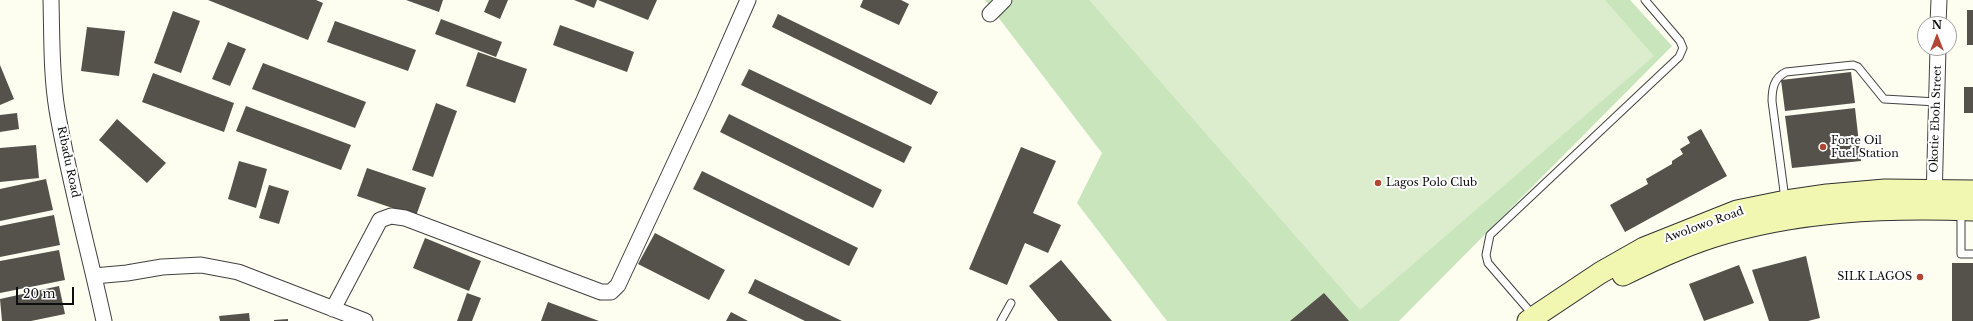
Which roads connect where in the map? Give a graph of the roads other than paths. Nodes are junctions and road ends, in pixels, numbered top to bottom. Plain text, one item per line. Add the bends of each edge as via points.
1 (51, 0) edge
2 (748, 0) edge
3 (1004, 0) edge
4 (1645, 0) edge
5 (1939, 0) edge
6 (990, 14) dead end
7 (1938, 16) edge
8 (1938, 56) edge
9 (1937, 102) junction
10 (1973, 191) edge
11 (1934, 200) junction
12 (1786, 201) junction
13 (1967, 209) edge
14 (1973, 254) edge
15 (94, 276) junction
16 (1011, 303) dead end
17 (333, 309) junction
18 (1538, 319) edge
19 (104, 321) edge
20 (364, 321) edge
21 (1001, 321) edge

1 - 15 street, Ribadu Road via 57,108
2 - 17 street via 618,285 611,292 601,292 405,218 392,216 380,220
3 - 6 street
4 - 18 lane via 1680,41 1682,48 1679,58 1490,236 1486,255 1488,263
5 - 7 street
8 - 9 street, Okotie Eboh Street
9 - 11 street, Okotie Eboh Street
9 - 12 lane via 1884,99 1858,67 1853,65 1786,72 1779,76 1772,89 1772,101
10 - 11 main road, Awolowo Road
11 - 12 main road, Awolowo Road via 1885,190
11 - 13 main road, Awolowo Road
11 - 18 main road, Awolowo Road via 1769,222 1712,237 1664,255 1614,279 1571,306
12 - 18 main road, Awolowo Road via 1737,211 1644,248 1600,273
13 - 14 lane via 1961,254
15 - 17 street via 201,265 238,272
15 - 19 street, Ribadu Road
16 - 21 lane
17 - 20 street

